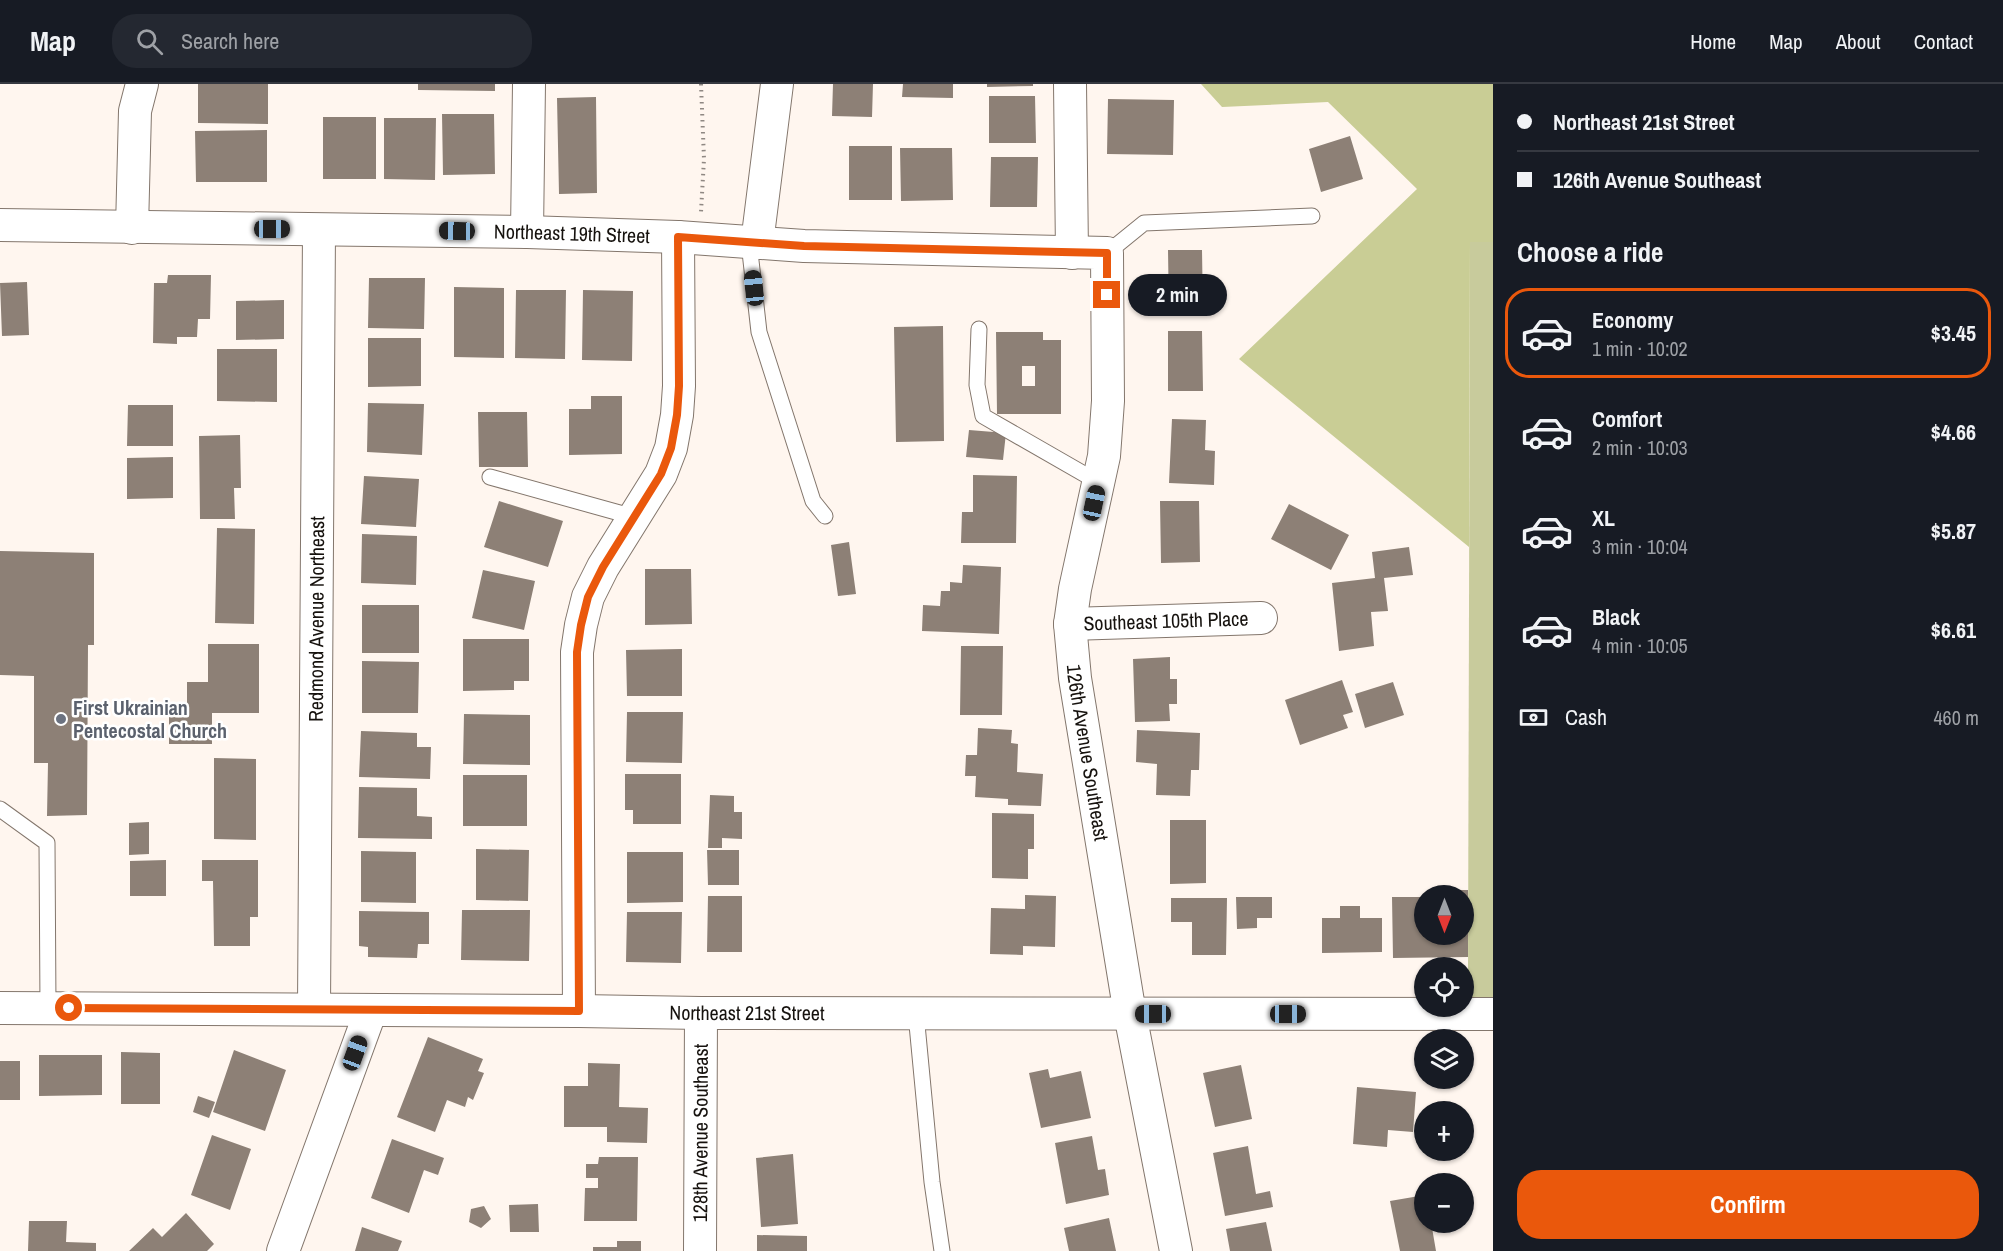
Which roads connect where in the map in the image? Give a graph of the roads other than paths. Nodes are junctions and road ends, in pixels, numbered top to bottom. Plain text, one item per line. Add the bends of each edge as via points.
1 (142, 84) edge
2 (529, 84) edge
3 (777, 84) edge
4 (1070, 84) edge
5 (1312, 216) dead end
6 (0, 225) edge
7 (132, 228) junction
8 (319, 230) junction
9 (527, 232) junction
10 (689, 238) junction
11 (753, 243) junction
12 (1072, 253) junction
13 (1107, 253) junction
14 (979, 329) dead end
15 (490, 477) dead end
16 (1098, 482) junction
17 (825, 516) dead end
18 (634, 517) junction
19 (1261, 618) dead end
20 (1070, 624) junction
21 (0, 809) edge
22 (0, 1008) edge
23 (48, 1008) junction
24 (314, 1009) junction
25 (371, 1010) junction
26 (579, 1011) junction
27 (701, 1013) junction
28 (916, 1014) junction
29 (1130, 1014) junction
30 (1492, 1018) edge
31 (283, 1251) edge
32 (700, 1251) edge
33 (942, 1251) edge
34 (1176, 1251) edge

1 - 7 street via 135,111
2 - 9 street
3 - 11 street
4 - 12 street
5 - 13 lane via 1144,223
6 - 7 street, Northeast 19th Street
7 - 8 street, Northeast 19th Street
8 - 9 street, Northeast 19th Street
8 - 24 street, Redmond Avenue Northeast
9 - 10 street, Northeast 19th Street
10 - 11 street, Northeast 19th Street
10 - 18 street via 677,415 671,448 661,474
11 - 12 street, Northeast 19th Street
11 - 17 lane via 759,332 813,501
12 - 13 street, Northeast 19th Street
13 - 16 street, 126th Avenue Southeast via 1108,401
14 - 16 lane via 977,385 982,416
15 - 18 lane
16 - 20 street, 126th Avenue Southeast
18 - 26 street via 588,597 577,652
19 - 20 street, Southeast 105th Place
20 - 29 street, 126th Avenue Southeast via 1075,678
21 - 23 lane via 47,843
22 - 23 street, Northeast 21st Street
23 - 24 street, Northeast 21st Street
24 - 25 street, Northeast 21st Street
25 - 26 street, Northeast 21st Street
25 - 31 street
26 - 27 street, Northeast 21st Street
27 - 28 street, Northeast 21st Street
27 - 32 street, 128th Avenue Southeast
28 - 29 street, Northeast 21st Street
28 - 33 lane
29 - 30 street, Northeast 21st Street
29 - 34 street, 126th Avenue Southeast

